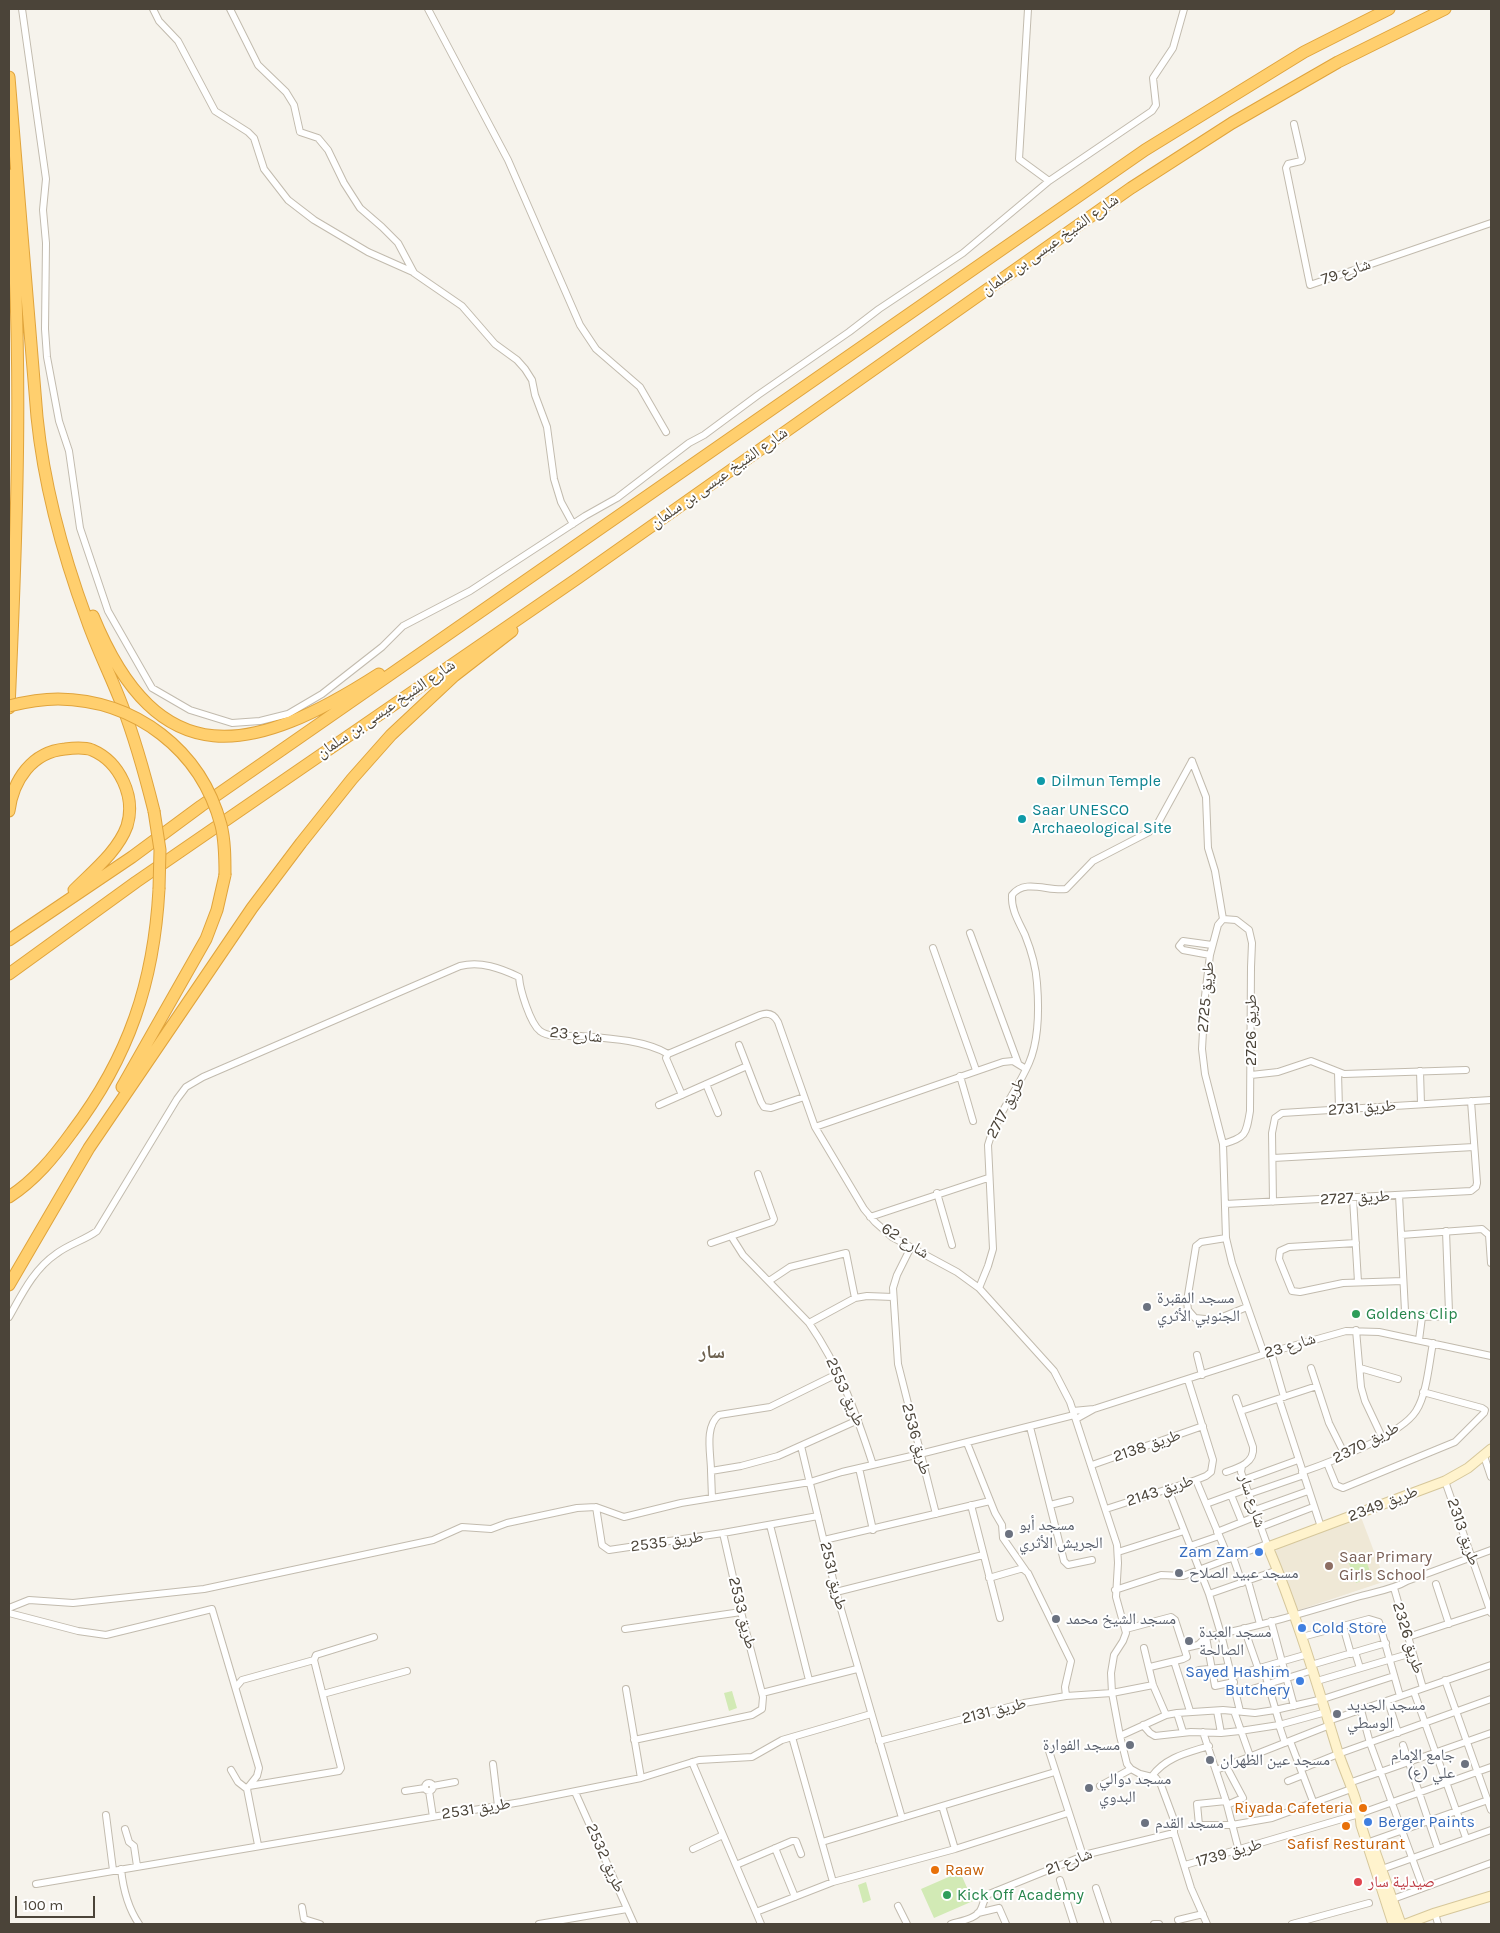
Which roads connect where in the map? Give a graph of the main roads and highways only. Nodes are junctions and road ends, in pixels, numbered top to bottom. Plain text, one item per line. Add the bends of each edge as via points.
1 (1389, 9) edge
2 (1445, 9) edge
3 (9, 77) edge
4 (9, 175) edge
5 (70, 569) junction
6 (578, 578) junction
7 (429, 648) junction
8 (9, 707) edge
9 (9, 811) edge
10 (56, 909) junction
11 (9, 940) edge
12 (9, 974) edge
13 (89, 1148) junction
14 (9, 1197) edge
15 (9, 1284) edge

1 - 7 highway, شارع الشيخ عيسى بن سلمان via 1304,52 1145,150
2 - 6 highway, شارع الشيخ عيسى بن سلمان via 1338,62 1232,123 1131,188
3 - 5 highway via 39,436
4 - 8 highway via 18,400
5 - 7 highway via 129,685 164,718 198,733 243,735 278,727 321,708 403,658
5 - 14 highway, bridge via 142,763 160,850 158,920 151,967 121,1056 100,1093 52,1160
6 - 12 highway, شارع الشيخ عيسى بن سلمان via 173,856
6 - 13 highway via 562,594 454,676 392,734 352,779 252,908
7 - 10 highway, شارع الشيخ عيسى بن سلمان
8 - 13 highway, bridge via 57,699 82,700 131,715 160,732 188,759 214,803 221,827 225,875 218,910 206,939
9 - 10 highway via 17,782 28,766 58,749 91,750 108,760 128,789 127,825 118,843
10 - 11 highway, شارع الشيخ عيسى بن سلمان
13 - 15 highway

